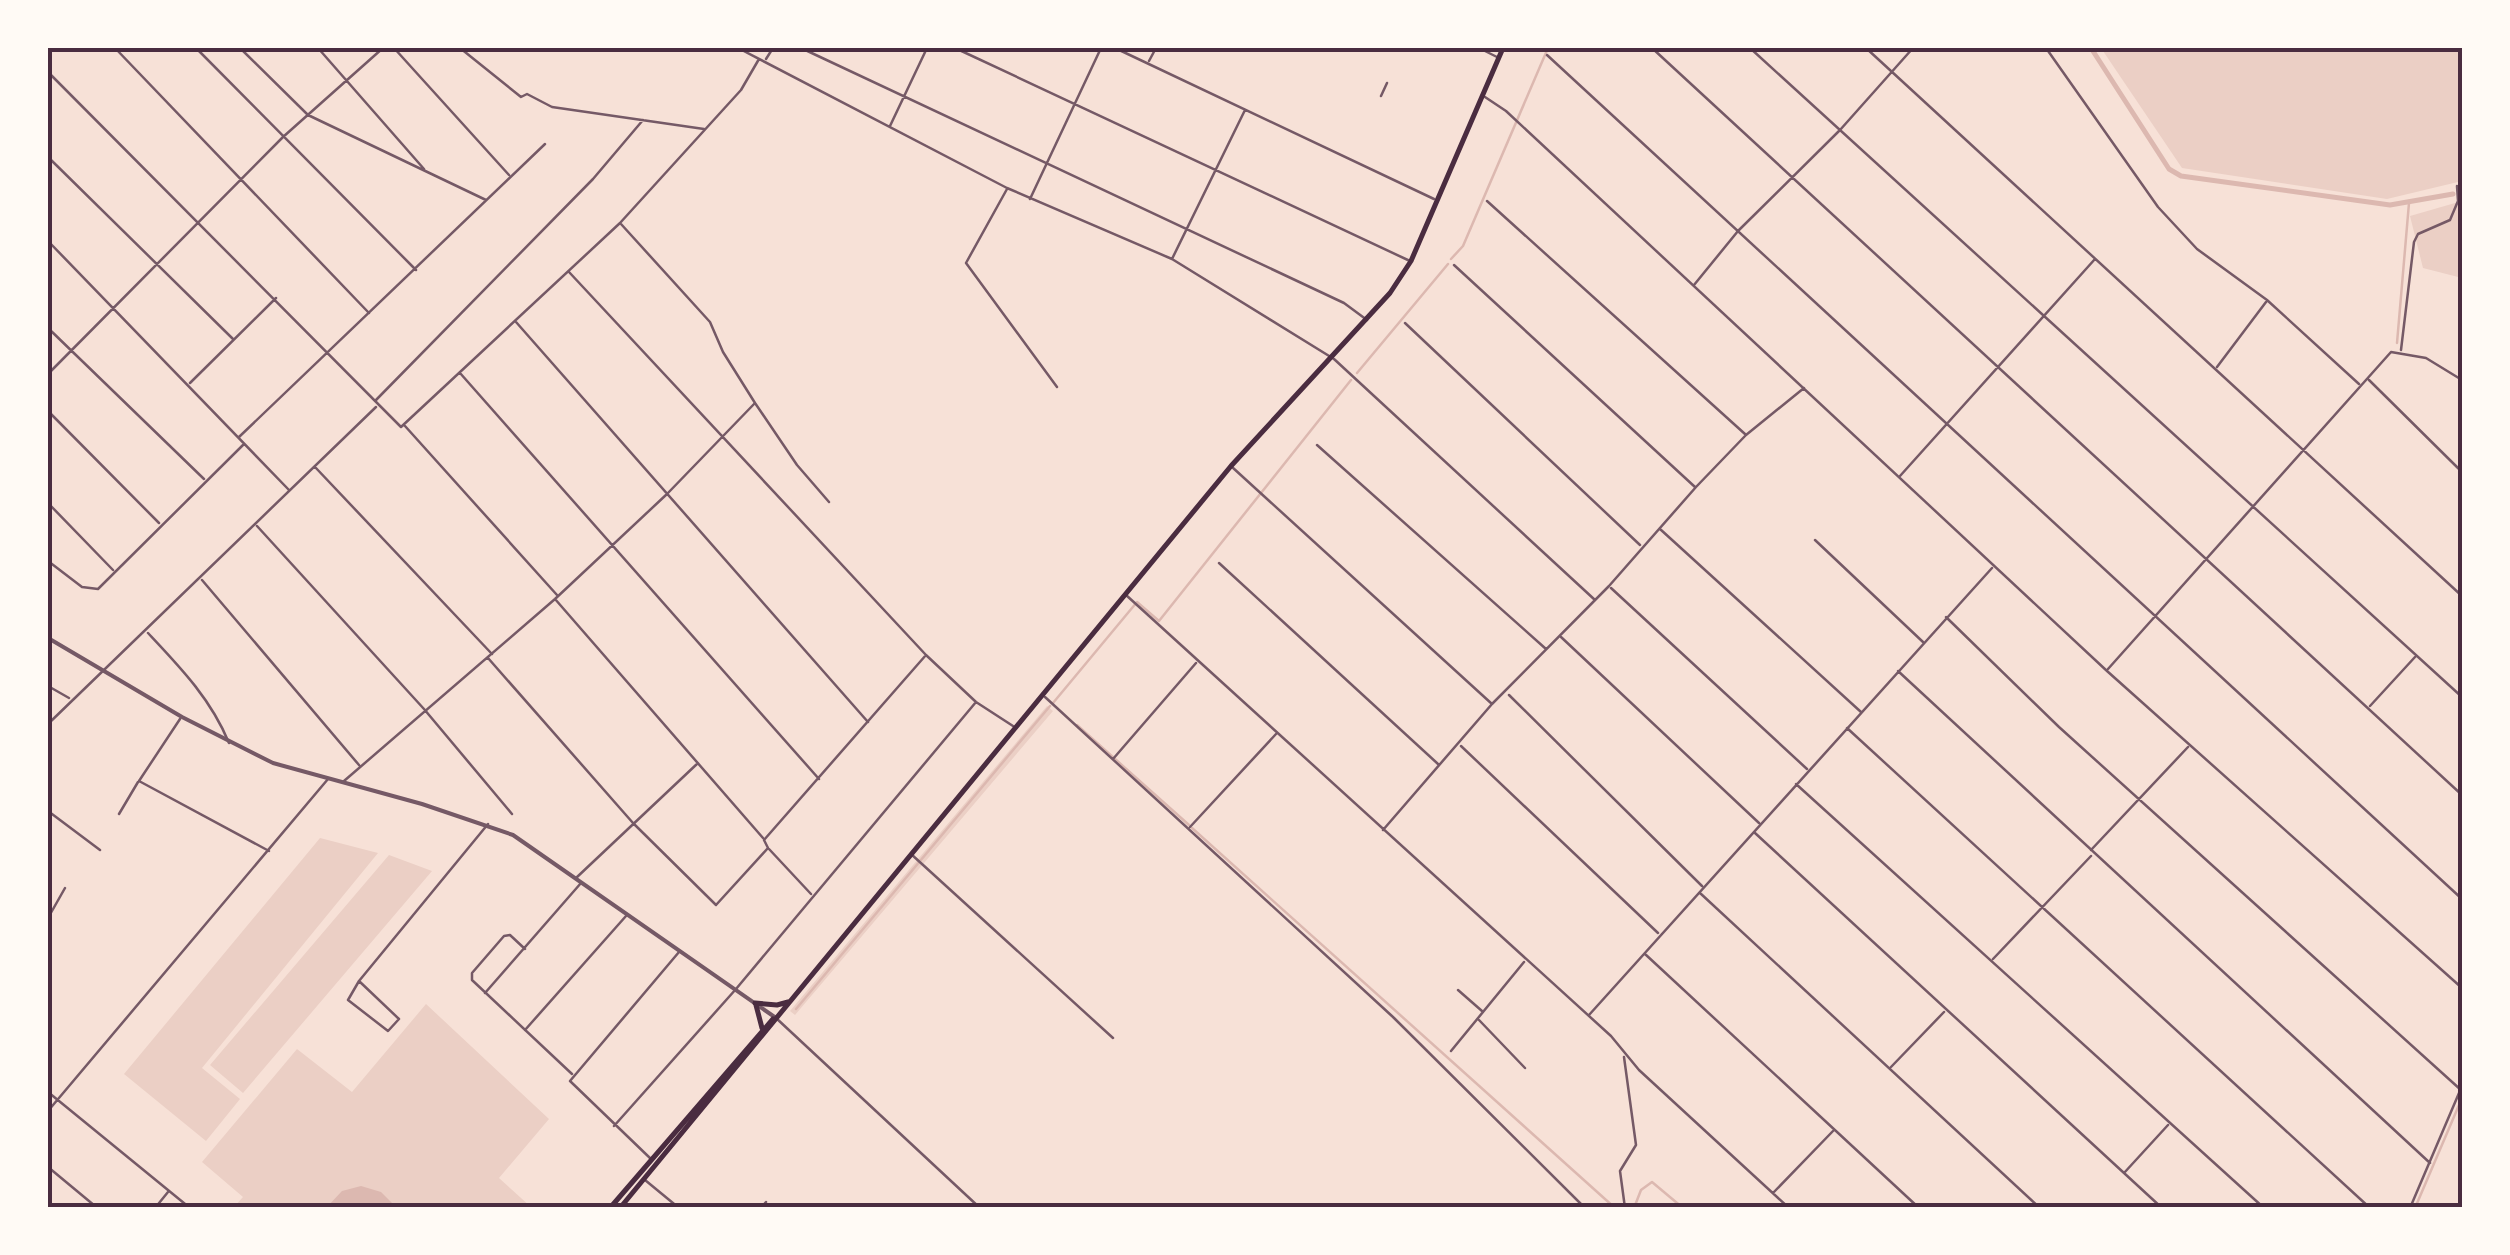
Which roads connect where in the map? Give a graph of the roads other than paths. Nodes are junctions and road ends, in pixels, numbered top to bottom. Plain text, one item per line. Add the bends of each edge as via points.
1 (114, 48) edge
2 (196, 48) edge
3 (240, 48) edge
4 (318, 48) edge
5 (383, 48) edge
6 (394, 48) edge
7 (460, 48) edge
8 (740, 48) edge
9 (774, 48) edge
10 (801, 48) edge
11 (927, 48) edge
12 (955, 48) edge
13 (1100, 48) edge
14 (1115, 48) edge
15 (1156, 48) edge
16 (1479, 48) edge
17 (1503, 48) edge
18 (1652, 48) edge
19 (1750, 48) edge
20 (1866, 48) edge
21 (1913, 48) edge
22 (2046, 48) edge
23 (1547, 56) dead end
24 (759, 58) junction
25 (1498, 58) junction
26 (765, 61) junction
27 (1149, 63) junction
28 (1891, 70) junction
29 (48, 72) edge
30 (346, 78) junction
31 (1387, 83) dead end
32 (904, 96) junction
33 (1381, 96) dead end
34 (1482, 96) junction
35 (1075, 103) junction
36 (1246, 109) junction
37 (308, 114) junction
38 (643, 120) junction
39 (889, 127) junction
40 (705, 130) junction
41 (1840, 130) junction
42 (283, 137) junction
43 (545, 144) dead end
44 (48, 158) edge
45 (1046, 165) junction
46 (425, 170) junction
47 (1216, 170) junction
48 (510, 176) junction
49 (1793, 176) junction
50 (244, 180) junction
51 (2457, 186) dead end
52 (1007, 188) junction
53 (1030, 199) junction
54 (486, 200) junction
55 (1438, 201) junction
56 (1487, 201) dead end
57 (201, 223) junction
58 (620, 223) junction
59 (1187, 231) junction
60 (1738, 231) junction
61 (48, 241) edge
62 (2096, 258) junction
63 (1172, 259) junction
64 (1411, 262) junction
65 (1454, 264) dead end
66 (160, 266) junction
67 (417, 271) junction
68 (569, 271) junction
69 (1694, 286) junction
70 (276, 298) junction
71 (2267, 300) junction
72 (116, 309) junction
73 (370, 314) junction
74 (2042, 317) junction
75 (514, 320) junction
76 (1368, 320) junction
77 (1405, 322) dead end
78 (48, 328) edge
79 (232, 340) junction
80 (72, 352) junction
81 (329, 352) junction
82 (2400, 352) junction
83 (1334, 359) junction
84 (1998, 366) junction
85 (2216, 368) junction
86 (459, 372) junction
87 (48, 374) edge
88 (2368, 379) junction
89 (2462, 380) edge
90 (188, 384) junction
91 (2360, 386) junction
92 (1058, 387) dead end
93 (1804, 388) junction
94 (755, 403) junction
95 (375, 404) junction
96 (48, 410) edge
97 (1944, 424) junction
98 (405, 426) junction
99 (1746, 435) junction
100 (238, 437) junction
101 (721, 439) junction
102 (244, 444) junction
103 (1317, 444) dead end
104 (2305, 449) junction
105 (314, 466) junction
106 (1231, 466) junction
107 (2462, 472) edge
108 (1900, 476) junction
109 (205, 480) junction
110 (1696, 487) junction
111 (290, 491) junction
112 (667, 494) junction
113 (48, 502) edge
114 (829, 502) dead end
115 (2254, 507) junction
116 (256, 525) junction
117 (161, 526) junction
118 (1659, 528) junction
119 (1815, 540) dead end
120 (613, 543) junction
121 (1642, 546) junction
122 (2207, 560) junction
123 (48, 562) edge
124 (1219, 563) dead end
125 (1994, 566) junction
126 (115, 572) junction
127 (201, 578) junction
128 (1609, 586) junction
129 (1126, 594) junction
130 (2462, 596) edge
131 (556, 597) junction
132 (1595, 600) junction
133 (2157, 616) junction
134 (1946, 618) junction
135 (147, 632) junction
136 (1560, 636) junction
137 (48, 638) edge
138 (1924, 643) junction
139 (1547, 650) junction
140 (926, 655) junction
141 (2416, 656) junction
142 (490, 657) junction
143 (1197, 662) junction
144 (1898, 670) junction
145 (2107, 670) junction
146 (103, 671) junction
147 (48, 686) edge
148 (1507, 693) junction
149 (1042, 694) junction
150 (2462, 698) edge
151 (70, 699) junction
152 (976, 702) junction
153 (1492, 704) junction
154 (424, 708) junction
155 (2368, 708) junction
156 (1861, 712) junction
157 (182, 717) junction
158 (868, 723) junction
159 (48, 724) edge
160 (1019, 725) junction
161 (1847, 728) junction
162 (1277, 733) junction
163 (229, 743) junction
164 (1460, 745) junction
165 (2189, 746) junction
166 (1113, 758) junction
167 (698, 763) junction
168 (1439, 765) junction
169 (360, 766) junction
170 (1808, 770) junction
171 (329, 778) junction
172 (820, 780) junction
173 (139, 781) junction
174 (343, 782) junction
175 (1796, 784) junction
176 (2462, 794) edge
177 (2140, 799) junction
178 (48, 810) edge
179 (119, 814) dead end
180 (512, 814) dead end
181 (633, 823) junction
182 (488, 824) junction
183 (1760, 824) junction
184 (1188, 828) junction
185 (1382, 831) junction
186 (1753, 831) junction
187 (764, 840) junction
188 (768, 848) junction
189 (100, 850) dead end
190 (270, 852) junction
191 (910, 853) junction
192 (2090, 853) junction
193 (575, 879) junction
194 (581, 884) junction
195 (1704, 887) junction
196 (65, 888) dead end
197 (1699, 892) junction
198 (812, 895) junction
199 (2462, 899) edge
200 (2040, 910) junction
201 (628, 914) junction
202 (48, 918) edge
203 (1660, 934) junction
204 (525, 948) junction
205 (680, 951) junction
206 (1644, 953) junction
207 (1525, 960) junction
208 (1991, 961) junction
209 (359, 982) junction
210 (2462, 988) edge
211 (736, 990) junction
212 (1458, 990) dead end
213 (484, 994) junction
214 (791, 1000) junction
215 (755, 1003) junction
216 (1946, 1010) junction
217 (1484, 1012) junction
218 (1588, 1016) junction
219 (776, 1018) junction
220 (1478, 1020) junction
221 (762, 1029) junction
222 (524, 1031) junction
223 (1114, 1038) dead end
224 (1450, 1051) dead end
225 (1624, 1055) junction
226 (1525, 1068) dead end
227 (1890, 1068) junction
228 (574, 1075) junction
229 (2462, 1088) edge
230 (48, 1092) edge
231 (58, 1098) junction
232 (48, 1112) edge
233 (2169, 1124) junction
234 (614, 1126) junction
235 (1834, 1130) junction
236 (654, 1161) junction
237 (2430, 1163) junction
238 (48, 1168) edge
239 (2124, 1173) junction
240 (641, 1177) junction
241 (169, 1191) junction
242 (1773, 1193) junction
243 (766, 1202) dead end
244 (96, 1206) edge
245 (155, 1208) edge
246 (190, 1208) edge
247 (610, 1208) edge
248 (620, 1208) edge
249 (678, 1208) edge
250 (761, 1208) edge
251 (980, 1208) edge
252 (1585, 1208) edge
253 (1625, 1208) edge
254 (1789, 1208) edge
255 (1919, 1208) edge
256 (2040, 1208) edge
257 (2162, 1208) edge
258 (2264, 1208) edge
259 (2370, 1208) edge
260 (2410, 1208) edge

1 - 50 street
2 - 42 street
3 - 37 street
4 - 30 street
5 - 30 street
6 - 48 street
7 - 38 street via 521,97
8 - 24 street
9 - 26 street
10 - 32 street
11 - 32 street
12 - 35 street
13 - 35 street
14 - 27 street
15 - 27 street
16 - 25 street
17 - 25 main road
18 - 49 street
19 - 41 street
20 - 28 street
21 - 28 street
22 - 71 street via 2158,207 2197,249
23 - 60 street
24 - 26 street
24 - 40 street
25 - 34 main road
26 - 39 street
27 - 36 street
28 - 41 street
28 - 62 street
29 - 57 street
30 - 37 street
30 - 46 street
31 - 33 street
32 - 39 street
32 - 45 street
34 - 55 main road
34 - 69 street
35 - 45 street
35 - 47 street
36 - 47 street
36 - 55 street
37 - 42 street
37 - 46 street
38 - 40 street
38 - 95 street
39 - 52 street
40 - 58 street
41 - 49 street
41 - 74 street
42 - 50 street
42 - 67 street
43 - 48 street
44 - 66 street
45 - 53 street
45 - 59 street
46 - 54 street
47 - 59 street
47 - 64 street
48 - 54 street
49 - 60 street
49 - 84 street
50 - 57 street
50 - 73 street
51 - 82 street via 2450,220 2414,242
52 - 53 street
52 - 92 street via 966,263
53 - 63 street
54 - 67 street
55 - 64 main road
56 - 99 street
57 - 66 street
57 - 70 street
58 - 68 street
58 - 94 street via 710,322
59 - 63 street
59 - 76 street
60 - 69 street
60 - 97 street
61 - 72 street
62 - 74 street
62 - 85 street
63 - 83 street
64 - 76 main road
65 - 110 street
66 - 72 street
66 - 79 street
67 - 73 street
68 - 75 street
68 - 101 street
69 - 93 street
70 - 79 street
70 - 81 street
71 - 85 street
71 - 91 street
72 - 80 street
72 - 90 street
73 - 81 street
74 - 84 street
74 - 115 street
75 - 86 street
75 - 112 street
76 - 83 main road
77 - 121 street
78 - 80 street
79 - 90 street
80 - 87 street
80 - 109 street
81 - 95 street
81 - 100 street
82 - 88 street via 2390,352
82 - 89 street via 2426,358
83 - 106 main road
83 - 132 street
84 - 97 street
84 - 122 street
85 - 104 street
86 - 98 street
86 - 120 street
88 - 91 street
88 - 107 street
90 - 100 street
91 - 104 street
93 - 99 street
93 - 108 street
94 - 101 street
94 - 114 street
95 - 98 street
95 - 105 street
96 - 117 street
97 - 108 street
97 - 133 street
98 - 131 street
99 - 110 street
100 - 102 street
101 - 112 street
101 - 140 street
102 - 109 street
102 - 111 street
103 - 139 street
104 - 115 street
104 - 130 street
105 - 111 street
105 - 142 street
106 - 129 main road
106 - 153 street
108 - 125 street
109 - 117 street
110 - 118 street
111 - 116 street
112 - 120 street
112 - 158 street
113 - 126 street
115 - 122 street
115 - 141 street
116 - 127 street
116 - 154 street
117 - 126 street
118 - 121 street
118 - 156 street
119 - 138 street
120 - 131 street
120 - 172 street
121 - 128 street
122 - 133 street
122 - 155 street
123 - 126 street via 82,587 98,589
124 - 168 street
125 - 134 street
125 - 145 street
127 - 135 street
127 - 169 street
128 - 132 street
128 - 170 street
129 - 143 street
129 - 149 main road
131 - 142 street
131 - 167 street
132 - 136 street
133 - 145 street
133 - 199 street
134 - 138 street
134 - 177 street
135 - 146 street
135 - 163 street via 189,677
136 - 139 street
136 - 183 street
137 - 146 street
138 - 144 street
139 - 148 street
140 - 152 street
140 - 158 street
141 - 150 street
141 - 155 street
142 - 154 street
142 - 181 street
143 - 162 street
143 - 166 street
144 - 156 street
144 - 192 street
145 - 165 street
146 - 151 street
146 - 157 street
147 - 151 street
148 - 153 street
148 - 195 street
149 - 160 main road
149 - 166 street
151 - 159 street
152 - 160 street via 999,721
152 - 198 street
153 - 164 street
154 - 169 street
154 - 180 street
155 - 176 street
156 - 161 street
157 - 163 street
157 - 173 street
158 - 172 street
160 - 191 main road
161 - 170 street
161 - 200 street
162 - 184 street
162 - 185 street
163 - 171 street
164 - 168 street
164 - 203 street
165 - 177 street
165 - 210 street
166 - 184 street
167 - 181 street
167 - 187 street
168 - 185 street
169 - 174 street
170 - 175 street
171 - 174 street
171 - 190 street
172 - 187 street
173 - 179 street
173 - 190 street
174 - 182 street
175 - 183 street
175 - 208 street
177 - 192 street
177 - 229 street
178 - 189 street
181 - 188 street via 712,904
181 - 193 street
182 - 193 street
182 - 209 street
183 - 186 street
184 - 252 street via 1393,1017
185 - 207 street
186 - 195 street
186 - 216 street
187 - 188 street
188 - 198 street
190 - 231 street
191 - 214 main road
191 - 223 street
192 - 200 street
192 - 237 street
193 - 194 street
194 - 201 street
194 - 204 street
195 - 197 street
196 - 202 street
197 - 203 street
197 - 227 street
198 - 211 street
200 - 208 street
200 - 259 street
201 - 205 street
201 - 222 street
203 - 206 street
204 - 213 street
204 - 213 street via 508,934 494,948 471,974
205 - 211 street
205 - 228 street
206 - 218 street
206 - 235 street
207 - 217 street
207 - 218 street
208 - 233 street
209 - 209 street via 399,1019 388,1031 348,1000
211 - 215 street
211 - 234 street
212 - 217 street
213 - 222 street
214 - 215 main road
214 - 219 main road
215 - 219 street
215 - 221 main road
216 - 227 street
216 - 239 street
217 - 220 street
218 - 225 street
219 - 221 main road
219 - 236 main road
219 - 251 street
220 - 224 street
220 - 226 street
221 - 236 main road
222 - 228 street
225 - 242 street
225 - 253 street via 1636,1145 1620,1170
227 - 256 street
228 - 234 street via 570,1083
229 - 237 street
230 - 231 street
231 - 232 street
231 - 241 street
233 - 239 street
233 - 258 street
234 - 236 street
235 - 242 street
235 - 255 street
236 - 240 main road
237 - 260 street
238 - 244 street
239 - 257 street
240 - 247 main road
240 - 248 main road
240 - 249 street
241 - 245 street
241 - 246 street
242 - 254 street
243 - 250 street

